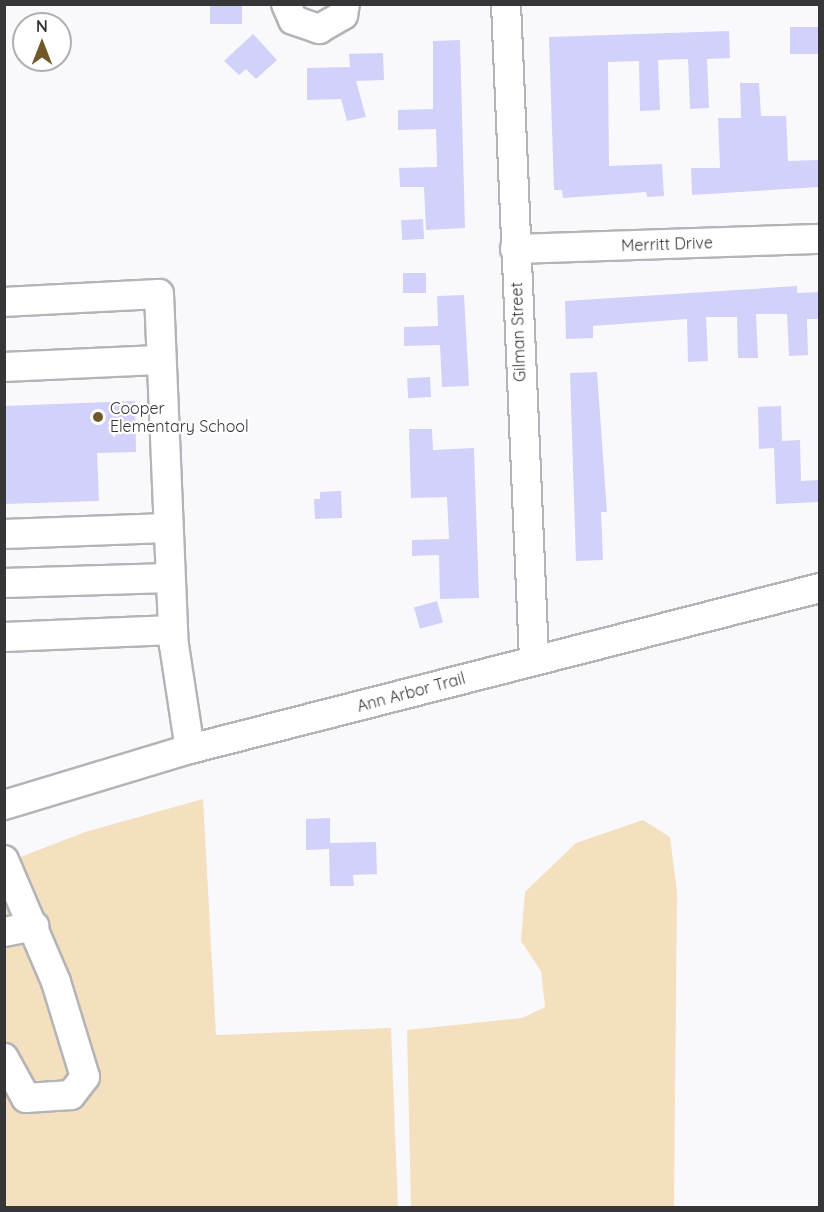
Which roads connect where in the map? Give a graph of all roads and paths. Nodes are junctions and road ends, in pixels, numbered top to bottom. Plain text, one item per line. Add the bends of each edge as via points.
1 (286, 4) edge
2 (345, 4) edge
3 (506, 4) edge
4 (819, 239) edge
5 (515, 249) junction
6 (4, 302) edge
7 (161, 360) junction
8 (4, 367) edge
9 (167, 528) junction
10 (4, 534) edge
11 (170, 578) junction
12 (4, 583) edge
13 (819, 588) edge
14 (173, 630) junction
15 (4, 637) edge
16 (534, 659) junction
17 (190, 749) junction
18 (4, 805) edge
19 (4, 860) edge
20 (34, 926) junction
21 (4, 932) edge
22 (4, 1058) edge

1 - 2 street via 293,20 319,29 343,15
3 - 5 street, Gilman Street
4 - 5 street, Merritt Drive
5 - 16 street, Gilman Street
6 - 7 street via 159,294
7 - 8 street
7 - 9 street
9 - 10 street
9 - 11 street
11 - 12 street
11 - 14 street
13 - 16 street, Ann Arbor Trail
14 - 15 street
14 - 17 street
16 - 17 street, Ann Arbor Trail
17 - 18 street, Ann Arbor Trail
19 - 20 street
20 - 21 street
20 - 22 street via 85,1077 71,1095 26,1098

